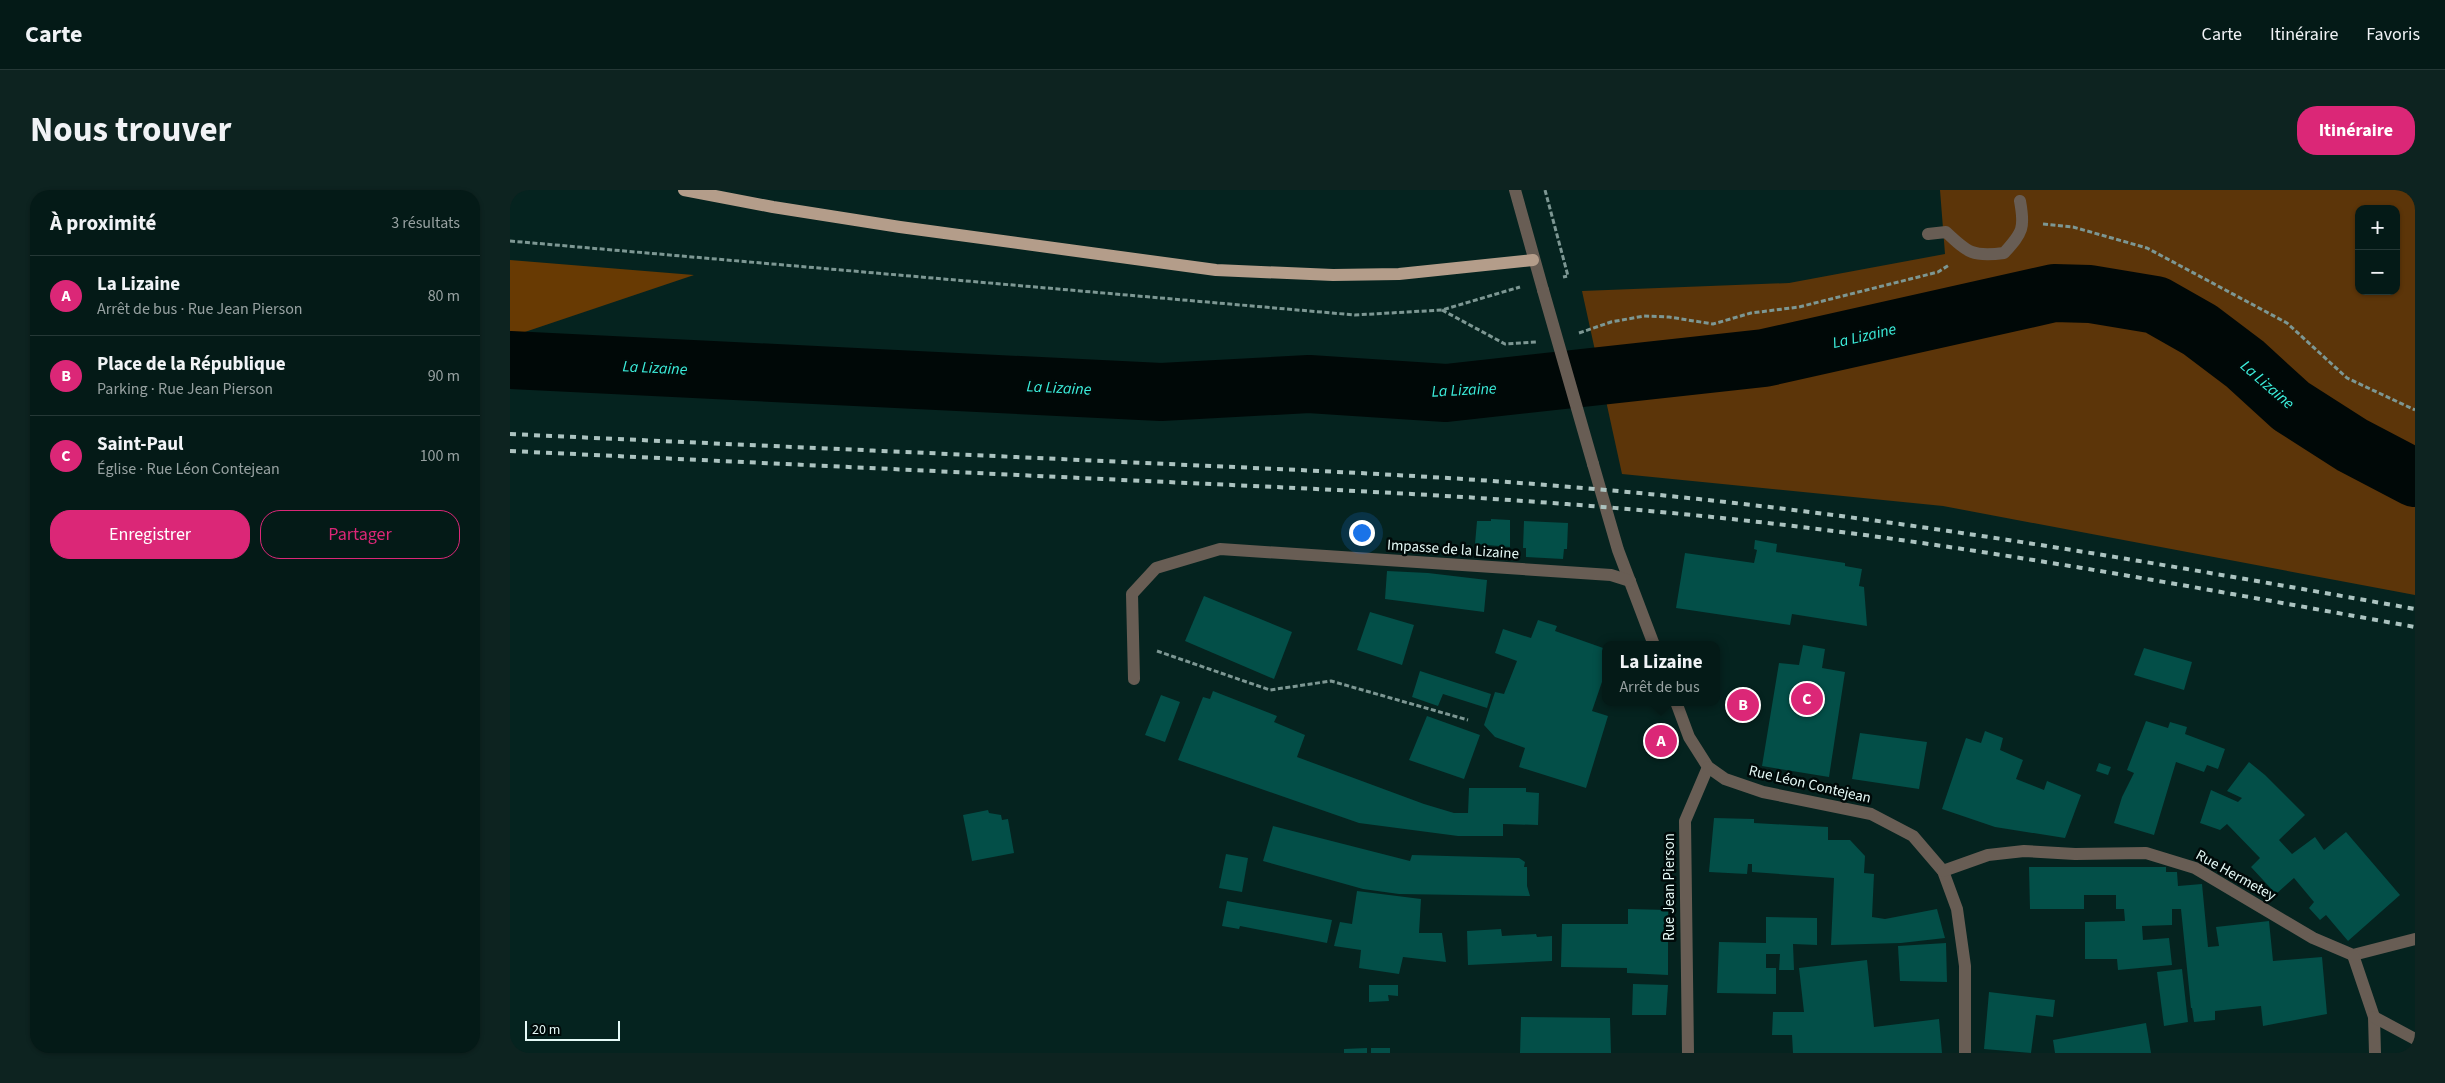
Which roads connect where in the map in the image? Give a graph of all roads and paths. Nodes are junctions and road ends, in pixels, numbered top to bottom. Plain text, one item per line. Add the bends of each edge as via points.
1 (684, 190) edge
2 (1515, 190) edge
3 (1545, 190) edge
4 (2020, 201) dead end
5 (2024, 222) junction
6 (1928, 234) dead end
7 (510, 241) edge
8 (1967, 250) junction
9 (1533, 260) junction
10 (1541, 286) junction
11 (1442, 310) junction
12 (1572, 334) dead end
13 (1538, 342) dead end
14 (2415, 410) edge
15 (1630, 581) junction
16 (1652, 641) edge
17 (1132, 642) junction
18 (1134, 679) dead end
19 (1677, 706) edge
20 (1468, 720) dead end
21 (1708, 767) junction
22 (1942, 871) junction
23 (2415, 939) edge
24 (2353, 956) junction
25 (2374, 1017) junction
26 (2415, 1039) edge
27 (1688, 1053) edge
28 (1965, 1053) edge
29 (2375, 1053) edge

1 - 9 main road via 900,227 1216,270 1399,274
2 - 9 street
3 - 10 path via 1568,276
4 - 5 street
5 - 8 street via 2017,239 2004,253 1983,256
5 - 14 path via 2073,227 2147,248 2287,323 2347,378
6 - 8 street via 1946,232
7 - 11 path via 1355,315
8 - 12 path via 1938,272 1799,306 1751,313 1713,324 1644,316
9 - 10 street
10 - 11 path
10 - 15 street, bridge
11 - 13 path via 1505,344
15 - 16 street
15 - 17 street, Impasse de la Lizaine via 1611,575 1220,549 1156,568 1132,594
17 - 18 street, Impasse de la Lizaine
17 - 20 path via 1270,690 1331,681
19 - 21 street via 1689,737
21 - 22 street, Rue Léon Contejean via 1725,779 1763,792 1870,814 1913,836
21 - 27 street, Rue Jean Pierson via 1685,821
22 - 24 street, Rue Hermetey via 1988,855 2024,850 2075,854 2146,853 2195,868 2313,938
22 - 28 street, Rue Léon Contejean via 1957,909 1965,966
23 - 24 street
24 - 25 street
25 - 26 street
25 - 29 street

